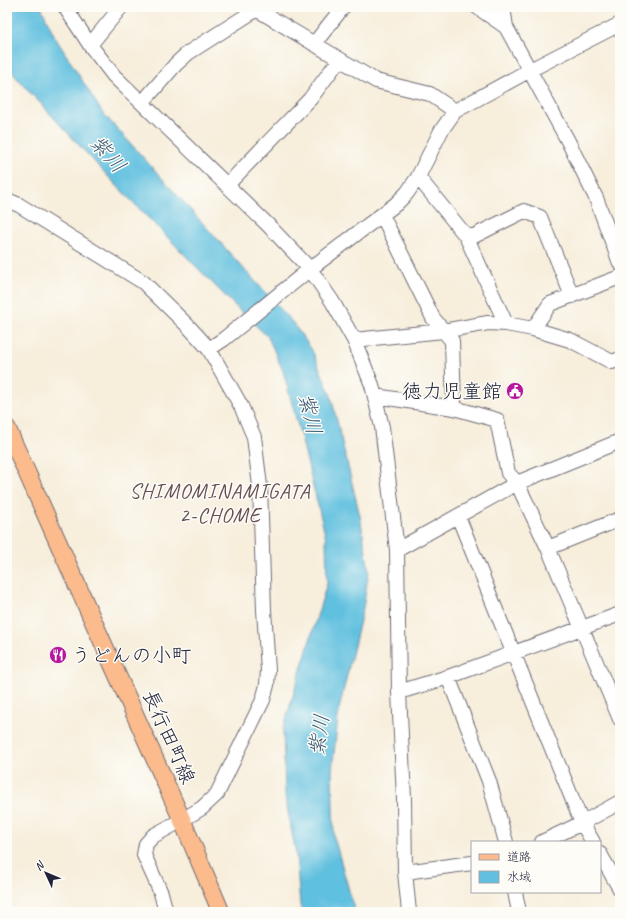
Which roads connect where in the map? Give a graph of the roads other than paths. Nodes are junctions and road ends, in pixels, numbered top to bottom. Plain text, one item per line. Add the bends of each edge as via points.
1 (65, 7) edge
2 (121, 7) edge
3 (343, 7) edge
4 (477, 7) edge
5 (502, 7) edge
6 (255, 8) edge
7 (275, 13) edge
8 (620, 24) edge
9 (506, 27) junction
10 (314, 44) junction
11 (90, 45) junction
12 (339, 60) junction
13 (530, 70) junction
14 (142, 103) junction
15 (455, 111) junction
16 (418, 177) junction
17 (227, 185) junction
18 (7, 200) edge
19 (382, 215) junction
20 (615, 232) edge
21 (466, 236) junction
22 (620, 263) edge
23 (310, 269) junction
24 (620, 277) edge
25 (572, 296) junction
26 (506, 324) junction
27 (533, 329) junction
28 (443, 331) junction
29 (354, 340) junction
30 (209, 349) junction
31 (620, 359) edge
32 (374, 396) junction
33 (454, 408) junction
34 (7, 428) edge
35 (620, 441) edge
36 (517, 483) junction
37 (458, 516) junction
38 (620, 520) edge
39 (548, 548) junction
40 (397, 550) junction
41 (620, 614) edge
42 (582, 628) junction
43 (514, 653) junction
44 (448, 677) junction
45 (399, 692) junction
46 (620, 719) edge
47 (620, 802) edge
48 (182, 820) junction
49 (582, 823) junction
50 (506, 841) edge
51 (544, 841) edge
52 (592, 841) edge
53 (601, 856) edge
54 (471, 863) edge
55 (405, 872) junction
56 (620, 889) edge
57 (515, 893) edge
58 (166, 912) edge
59 (221, 912) edge
60 (409, 912) edge
61 (519, 912) edge

1 - 11 street
2 - 11 street
3 - 10 street
4 - 9 street
5 - 9 street
6 - 7 street
6 - 14 street via 188,53
7 - 10 street
8 - 13 street
9 - 13 street
10 - 12 street
11 - 14 street via 114,76
12 - 15 street via 376,81 430,94
12 - 17 street via 310,99
13 - 15 street
13 - 20 street
14 - 17 street
15 - 16 street via 441,131
16 - 19 street via 401,198
16 - 21 street
17 - 23 street
18 - 30 street via 143,282
19 - 23 street
19 - 28 street
20 - 22 street
21 - 25 street via 474,236 524,211 540,217
21 - 26 street
23 - 29 street
23 - 30 street
24 - 25 street
25 - 27 street via 550,304
26 - 27 street
26 - 28 street via 488,323
27 - 31 street via 570,340 612,362
28 - 29 street
28 - 33 street via 452,341
29 - 32 street
30 - 48 street via 241,406 254,437 260,486 268,670 262,700 217,794 202,808
32 - 33 street
32 - 40 street via 382,427
33 - 36 street via 497,420 508,472
34 - 48 main road, 長行田町線
35 - 36 street
36 - 37 street
36 - 39 street
37 - 40 street
37 - 43 street
38 - 39 street
39 - 42 street
40 - 45 street
41 - 42 street
42 - 43 street
42 - 46 street
43 - 44 street
43 - 49 street
44 - 45 street
44 - 50 street via 489,781
45 - 55 street
47 - 49 street
48 - 58 street via 153,836 146,844 144,855 161,893
48 - 59 main road, 長行田町線
49 - 51 street
49 - 52 street
53 - 56 street
54 - 55 street
55 - 60 street
57 - 61 street

